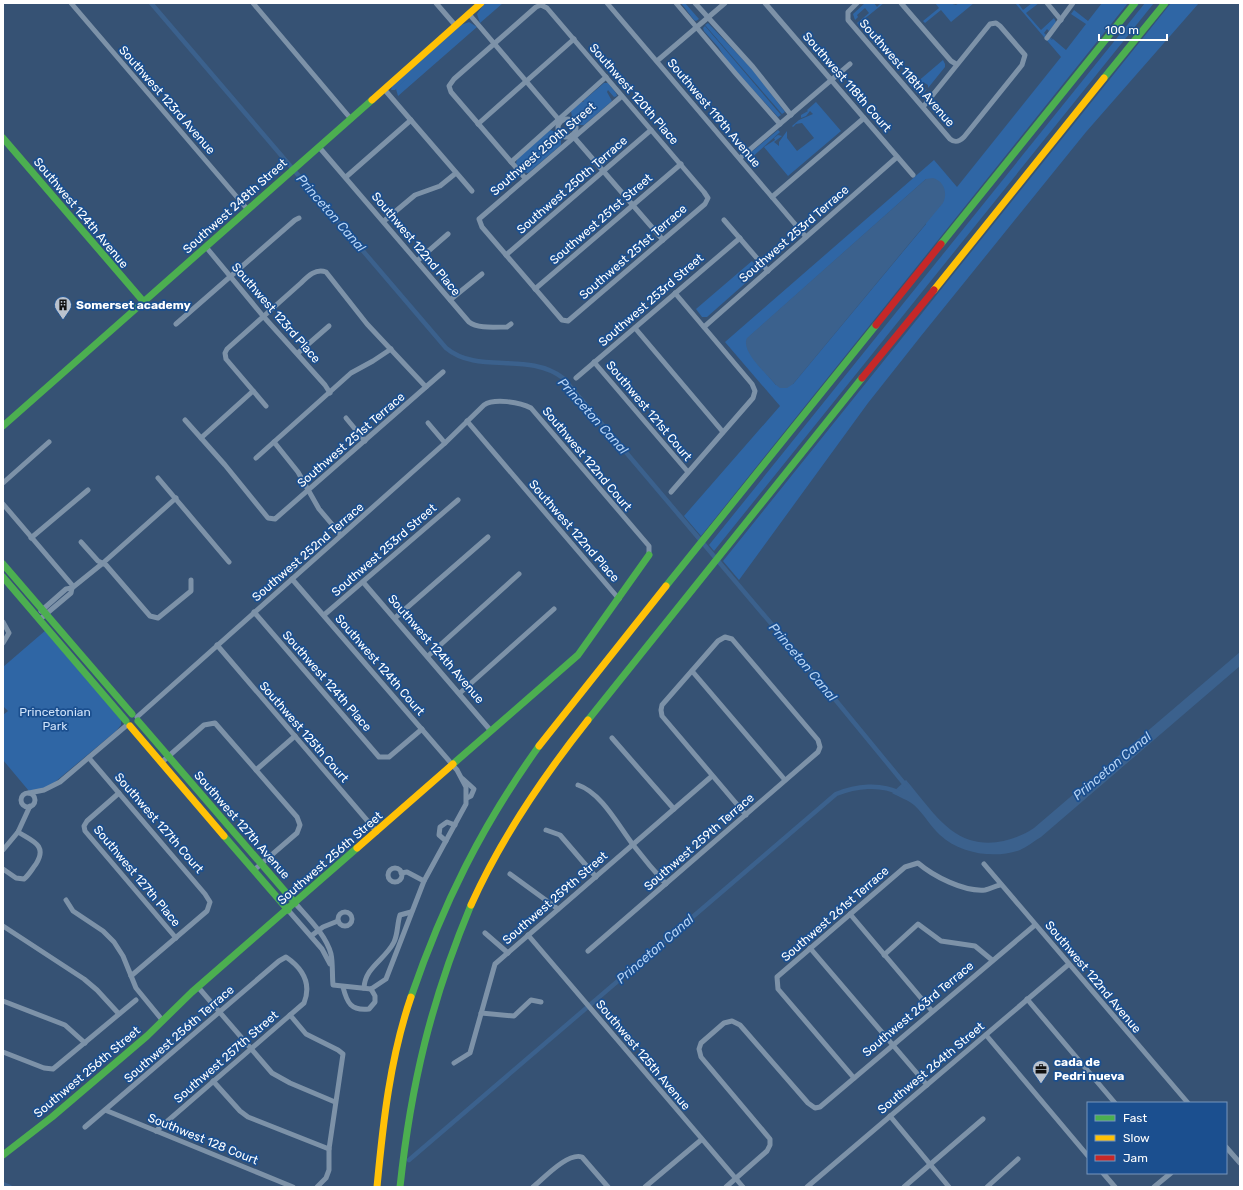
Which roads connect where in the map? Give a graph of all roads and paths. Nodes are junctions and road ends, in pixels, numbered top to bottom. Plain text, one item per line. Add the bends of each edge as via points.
1 (71, 3) edge
2 (253, 3) edge
3 (436, 3) edge
4 (481, 3) edge
5 (607, 3) edge
6 (676, 3) edge
7 (695, 3) edge
8 (725, 3) edge
9 (766, 3) edge
10 (857, 3) edge
11 (901, 3) edge
12 (1047, 3) edge
13 (1074, 3) edge
14 (1132, 3) edge
15 (1135, 3) edge
16 (1165, 3) edge
17 (469, 14) junction
18 (708, 18) junction
19 (1061, 20) junction
20 (455, 25) junction
21 (697, 27) junction
22 (1047, 38) dead end
23 (574, 39) junction
24 (1104, 42) junction
25 (494, 44) junction
26 (657, 62) junction
27 (850, 64) dead end
28 (956, 64) junction
29 (606, 77) junction
30 (831, 80) junction
31 (526, 81) junction
32 (384, 89) junction
33 (622, 96) junction
34 (923, 107) junction
35 (791, 115) junction
36 (864, 118) junction
37 (351, 119) junction
38 (411, 120) junction
39 (559, 120) junction
40 (478, 124) junction
41 (780, 124) junction
42 (652, 130) junction
43 (573, 136) junction
44 (3, 138) edge
45 (319, 146) junction
46 (897, 157) junction
47 (740, 158) junction
48 (511, 162) junction
49 (681, 164) junction
50 (603, 171) junction
51 (456, 173) junction
52 (913, 175) dead end
53 (346, 177) junction
54 (525, 178) junction
55 (472, 191) dead end
56 (708, 197) joint
57 (772, 197) junction
58 (633, 205) junction
59 (248, 210) junction
60 (299, 218) dead end
61 (724, 220) dead end
62 (384, 221) junction
63 (448, 234) dead end
64 (806, 237) junction
65 (740, 238) junction
66 (663, 240) junction
67 (206, 247) junction
68 (506, 255) junction
69 (417, 261) junction
70 (768, 271) junction
71 (482, 274) dead end
72 (231, 276) junction
73 (535, 289) junction
74 (675, 293) junction
75 (450, 300) junction
76 (143, 301) junction
77 (263, 316) junction
78 (176, 324) dead end
79 (511, 324) dead end
80 (329, 326) dead end
81 (704, 327) junction
82 (634, 328) junction
83 (391, 348) junction
84 (298, 353) junction
85 (594, 362) junction
86 (443, 372) dead end
87 (576, 378) dead end
88 (426, 387) junction
89 (253, 391) junction
90 (330, 393) junction
91 (491, 402) joint
92 (266, 406) dead end
93 (346, 418) dead end
94 (185, 420) dead end
95 (467, 421) junction
96 (428, 423) dead end
97 (3, 426) edge
98 (723, 432) junction
99 (200, 438) junction
100 (366, 441) junction
101 (49, 442) dead end
102 (274, 442) junction
103 (445, 444) junction
104 (256, 458) dead end
105 (688, 472) junction
106 (158, 478) dead end
107 (3, 483) edge
108 (88, 490) dead end
109 (309, 490) junction
110 (671, 492) dead end
111 (176, 498) junction
112 (458, 500) dead end
113 (3, 504) edge
114 (341, 535) junction
115 (488, 537) dead end
116 (31, 538) junction
117 (81, 542) dead end
118 (649, 555) joint
119 (228, 562) dead end
120 (104, 563) junction
121 (3, 564) edge
122 (519, 574) dead end
123 (3, 577) edge
124 (292, 578) junction
125 (191, 580) dead end
126 (363, 582) junction
127 (72, 587) junction
128 (619, 599) junction
129 (554, 609) dead end
130 (254, 612) junction
131 (44, 613) junction
132 (324, 615) junction
133 (38, 618) junction
134 (395, 618) junction
135 (3, 622) edge
136 (3, 643) edge
137 (216, 645) junction
138 (428, 656) junction
139 (89, 664) junction
140 (82, 670) junction
141 (692, 671) junction
142 (460, 693) junction
143 (136, 717) junction
144 (128, 724) junction
145 (422, 729) junction
146 (491, 731) junction
147 (295, 736) junction
148 (612, 738) dead end
149 (168, 756) junction
150 (89, 758) junction
151 (162, 762) junction
152 (453, 765) junction
153 (256, 770) junction
154 (712, 776) junction
155 (463, 779) junction
156 (785, 780) junction
157 (578, 785) dead end
158 (44, 790) junction
159 (29, 793) junction
160 (119, 793) junction
161 (467, 798) junction
162 (35, 799) junction
163 (23, 804) junction
164 (30, 806) junction
165 (674, 809) junction
166 (746, 815) junction
167 (22, 819) junction
168 (455, 824) junction
169 (546, 830) dead end
170 (18, 832) junction
171 (377, 832) junction
172 (446, 841) junction
173 (632, 845) junction
174 (3, 850) edge
175 (984, 864) dead end
176 (261, 865) junction
177 (3, 868) edge
178 (254, 870) junction
179 (402, 874) dead end
180 (510, 874) dead end
181 (596, 877) junction
182 (424, 881) junction
183 (666, 884) junction
184 (1000, 885) junction
185 (66, 900) dead end
186 (295, 903) junction
187 (288, 910) junction
188 (558, 910) junction
189 (411, 912) junction
190 (850, 914) junction
191 (338, 921) dead end
192 (1035, 925) junction
193 (3, 926) edge
194 (318, 931) junction
195 (485, 934) dead end
196 (528, 935) junction
197 (311, 936) junction
198 (176, 938) junction
199 (810, 948) junction
200 (588, 951) dead end
201 (508, 953) junction
202 (884, 955) junction
203 (992, 960) junction
204 (1069, 964) junction
205 (332, 968) junction
206 (131, 976) junction
207 (198, 987) junction
208 (344, 987) junction
209 (364, 988) junction
210 (371, 989) junction
211 (306, 996) joint
212 (1027, 999) junction
213 (136, 1000) dead end
214 (3, 1002) edge
215 (541, 1002) dead end
216 (932, 1011) junction
217 (220, 1012) junction
218 (481, 1013) junction
219 (119, 1014) junction
220 (290, 1015) junction
221 (163, 1021) junction
222 (986, 1035) junction
223 (85, 1043) junction
224 (893, 1044) junction
225 (251, 1049) junction
226 (3, 1052) edge
227 (454, 1063) dead end
228 (854, 1078) junction
229 (213, 1081) junction
230 (927, 1084) junction
231 (335, 1102) junction
232 (1114, 1102) edge
233 (1187, 1102) edge
234 (105, 1110) junction
235 (890, 1116) junction
236 (983, 1119) dead end
237 (85, 1127) dead end
238 (156, 1131) junction
239 (701, 1140) junction
240 (1227, 1147) edge
241 (329, 1149) junction
242 (3, 1155) edge
243 (1087, 1155) edge
244 (1018, 1159) dead end
245 (1240, 1163) edge
246 (930, 1165) junction
247 (1104, 1174) edge
248 (1170, 1174) edge
249 (736, 1178) junction
250 (535, 1186) edge
251 (809, 1186) edge
252 (293, 1187) edge
253 (317, 1187) edge
254 (377, 1187) edge
255 (400, 1187) edge
256 (608, 1187) edge
257 (645, 1187) edge
258 (726, 1187) edge
259 (743, 1187) edge
260 (904, 1187) edge
261 (949, 1187) edge
262 (987, 1187) edge
263 (1114, 1187) edge
264 (1154, 1187) edge

1 - 59 street, Southwest 123rd Avenue
2 - 37 street
3 - 20 street
4 - 17 main road, Southwest 248th Street
5 - 26 street, Southwest 119th Avenue
6 - 21 street
7 - 18 street
8 - 18 street
9 - 30 street, Southwest 118th Court
10 - 34 street, Southwest 118th Avenue via 847,14 848,20
11 - 28 street
12 - 19 street
13 - 19 street
14 - 24 main road
15 - 24 main road
16 - 255 main road via 562,753 524,806 496,853 464,918 441,977 425,1032 403,1147
17 - 20 main road, Southwest 248th Street
17 - 25 street
18 - 21 street
18 - 35 street via 753,67
19 - 22 street
20 - 32 main road, Southwest 248th Street
21 - 26 street
21 - 41 street
23 - 25 street, Southwest 120th Place via 543,5 537,6
23 - 29 street, Southwest 120th Place
23 - 31 street
24 - 254 main road via 531,755 494,812 462,867 432,936 408,1004 389,1085
25 - 31 street
25 - 40 street via 451,82 449,87
26 - 47 street, Southwest 119th Avenue
27 - 30 street
28 - 34 street
28 - 34 street, Southwest 118th Avenue via 988,26 994,23 1001,27 1025,57 1021,67 964,137 955,142
29 - 33 street, Southwest 120th Place
29 - 39 street
30 - 35 street
30 - 36 street, Southwest 118th Court
31 - 39 street
31 - 40 street
32 - 37 main road, Southwest 248th Street
32 - 38 street
33 - 42 street, Southwest 120th Place
33 - 43 street, Southwest 250th Street
35 - 41 street
36 - 46 street, Southwest 118th Court
36 - 57 street
37 - 45 main road, Southwest 248th Street
38 - 51 street
38 - 53 street
39 - 43 street via 557,127 560,134 564,137
39 - 43 street via 567,119 574,122 576,130
39 - 48 street
40 - 48 street
41 - 47 street
42 - 49 street, Southwest 120th Place
42 - 50 street, Southwest 250th Terrace
43 - 50 street
43 - 54 street, Southwest 250th Street
44 - 76 main road, Southwest 124th Avenue
45 - 53 street, Southwest 122nd Place
45 - 59 main road, Southwest 248th Street
46 - 52 street, Southwest 118th Court
46 - 64 street, Southwest 253rd Terrace
47 - 57 street, Southwest 119th Avenue
48 - 54 street
49 - 56 street, Southwest 120th Place
49 - 58 street, Southwest 251st Street
50 - 58 street
50 - 68 street, Southwest 250th Terrace
51 - 55 street
51 - 62 street via 440,186 415,195
53 - 62 street, Southwest 122nd Place
54 - 68 street, Southwest 250th Street via 479,219 482,227
56 - 66 street, Southwest 251st Terrace via 705,204
57 - 64 street, Southwest 119th Avenue
58 - 66 street
58 - 73 street, Southwest 251st Street
59 - 67 main road, Southwest 248th Street
60 - 72 street
61 - 65 street
62 - 69 street, Southwest 122nd Place
63 - 69 street
64 - 70 street, Southwest 253rd Terrace
65 - 70 street
65 - 74 street, Southwest 253rd Street
66 - 73 street, Southwest 251st Terrace via 568,321 562,320
67 - 72 street, Southwest 123rd Place
67 - 76 main road, Southwest 248th Street
68 - 73 street
69 - 75 street, Southwest 122nd Place
70 - 81 street, Southwest 253rd Terrace
71 - 75 street
72 - 77 street, Southwest 123rd Place
72 - 78 street
74 - 81 street
74 - 82 street, Southwest 253rd Street
75 - 79 street, Southwest 122nd Place via 474,325 507,327
76 - 97 main road, Southwest 248th Street
77 - 83 street via 313,273 321,270 326,272 367,324
77 - 84 street, Southwest 123rd Place
77 - 89 street via 226,349 225,354 226,359
80 - 84 street
81 - 98 street via 752,384 755,391 753,398
82 - 85 street, Southwest 253rd Street
82 - 98 street
83 - 88 street
83 - 90 street via 373,362 351,373
84 - 90 street, Southwest 123rd Place
85 - 87 street, Southwest 253rd Street
85 - 105 street, Southwest 121st Court
86 - 88 street, Southwest 251st Terrace
88 - 100 street, Southwest 251st Terrace
89 - 92 street
89 - 99 street
90 - 102 street
91 - 95 street, Southwest 252nd Terrace
91 - 118 street, Southwest 122nd Court via 522,404 531,408 649,546
93 - 100 street
94 - 99 street
95 - 103 street, Southwest 252nd Terrace
95 - 128 street, Southwest 122nd Place
96 - 103 street
98 - 105 street
99 - 109 street, Southwest 251st Terrace via 271,519 279,518
100 - 109 street, Southwest 251st Terrace
101 - 107 street
102 - 104 street
102 - 109 street
103 - 114 street, Southwest 252nd Terrace
105 - 110 street
106 - 111 street
108 - 116 street
109 - 114 street via 319,509
111 - 119 street
111 - 120 street
112 - 126 street, Southwest 253rd Street
113 - 116 street
114 - 124 street, Southwest 252nd Terrace
115 - 134 street
116 - 127 street
117 - 120 street via 98,561
118 - 128 main road, Southwest 256th Street
120 - 125 street via 150,616 155,618 190,591
120 - 127 street
121 - 131 main road, Southwest 127th Avenue
122 - 138 street
123 - 133 main road, Southwest 127th Avenue
124 - 130 street, Southwest 252nd Terrace
124 - 132 street, Southwest 124th Court
126 - 132 street, Southwest 253rd Street
126 - 134 street, Southwest 124th Avenue
127 - 131 street via 71,593
128 - 146 main road, Southwest 256th Street via 578,655
129 - 142 street
130 - 137 street, Southwest 252nd Terrace
130 - 145 street, Southwest 124th Place via 375,754 387,758
131 - 133 street
131 - 139 main road, Southwest 127th Avenue
132 - 145 street, Southwest 124th Court
133 - 140 main road, Southwest 127th Avenue
134 - 138 street, Southwest 124th Avenue
135 - 136 street via 9,633
137 - 143 street, Southwest 252nd Terrace
137 - 147 street, Southwest 125th Court
138 - 142 street, Southwest 124th Avenue
139 - 140 main road
139 - 143 main road, Southwest 127th Avenue
140 - 144 main road, Southwest 127th Avenue
141 - 154 street via 662,705 662,716
141 - 156 street
141 - 156 street, Southwest 259th Terrace via 718,641 725,637 732,639 818,740 818,752
142 - 146 street, Southwest 124th Avenue
143 - 144 main road via 135,726
143 - 144 main road via 127,716
143 - 149 main road, Southwest 127th Avenue
144 - 150 street
144 - 151 main road, Southwest 127th Avenue
145 - 152 street, Southwest 124th Court
146 - 152 main road, Southwest 256th Street
147 - 153 street
147 - 171 street, Southwest 125th Court
148 - 165 street
149 - 151 street
149 - 153 street via 204,725 213,723
149 - 176 main road, Southwest 127th Avenue
150 - 158 street via 60,782
150 - 160 street, Southwest 127th Court
151 - 178 main road, Southwest 127th Avenue
152 - 155 street, Southwest 124th Court
152 - 171 main road, Southwest 256th Street
153 - 176 street via 298,819 300,826 294,836
154 - 165 street, Southwest 259th Street
154 - 166 street
155 - 161 street
155 - 161 street, Southwest 124th Court via 474,789
156 - 166 street, Southwest 259th Terrace
157 - 173 street via 590,791 623,829
158 - 159 street
158 - 162 street
159 - 162 street
159 - 163 street via 23,796
160 - 198 street, Southwest 127th Court via 205,894 210,904 207,911
160 - 198 street, Southwest 127th Place via 89,818 84,826 89,837
161 - 168 street
162 - 164 street
163 - 164 street
163 - 167 street
164 - 167 street
165 - 173 street, Southwest 259th Street
166 - 183 street, Southwest 259th Terrace
167 - 170 street
168 - 172 street
168 - 172 street via 447,822 440,827 439,835
169 - 181 street via 560,835
170 - 174 street
170 - 177 street via 36,844 41,852 24,879 16,878
171 - 186 main road, Southwest 256th Street
172 - 182 street
173 - 181 street, Southwest 259th Street
173 - 183 street
175 - 184 street, Southwest 122nd Avenue
176 - 178 street
176 - 186 main road, Southwest 127th Avenue
178 - 187 main road, Southwest 127th Avenue
179 - 182 street via 407,872
180 - 188 street
181 - 188 street, Southwest 259th Street
182 - 189 street
183 - 200 street, Southwest 259th Terrace
184 - 190 street, Southwest 261st Terrace via 986,890 974,889 942,879 918,863 911,864 905,866
184 - 192 street, Southwest 122nd Avenue
185 - 206 street via 73,911 112,939 121,952
186 - 187 main road, Southwest 256th Street
186 - 194 street, Southwest 127th Avenue
187 - 197 street, Southwest 127th Avenue
187 - 207 main road, Southwest 256th Street
188 - 196 street, Southwest 259th Street
189 - 209 street via 400,915 393,944 365,977
189 - 210 street via 386,979
190 - 199 street, Southwest 261st Terrace
190 - 202 street
191 - 194 street
192 - 203 street, Southwest 263rd Terrace
192 - 204 street, Southwest 122nd Avenue
193 - 219 street via 84,979
194 - 197 street
194 - 205 street, Southwest 127th Avenue via 329,949
195 - 201 street
196 - 201 street, Southwest 259th Street
196 - 239 street, Southwest 125th Avenue
197 - 205 street, Southwest 127th Avenue via 322,949
198 - 206 street
199 - 224 street
199 - 228 street, Southwest 261st Terrace via 777,977 778,989
201 - 218 street, Southwest 259th Street via 495,964
202 - 203 street via 918,924 941,941 975,946
202 - 216 street
203 - 216 street, Southwest 263rd Terrace
204 - 212 street, Southwest 264th Street
204 - 233 street, Southwest 122nd Avenue
205 - 208 street, Southwest 127th Avenue via 333,985
206 - 221 street via 139,992
207 - 217 street
207 - 221 main road, Southwest 256th Street
208 - 209 street
208 - 210 street via 346,1000 361,1010 369,1009 375,1002
209 - 210 street
211 - 217 street, Southwest 256th Terrace via 305,978 296,964 286,957
211 - 220 street, Southwest 257th Street via 304,1003
212 - 222 street, Southwest 264th Street
212 - 232 street
213 - 219 street
214 - 223 street via 64,1026
215 - 218 street via 531,1000 514,1016
216 - 224 street, Southwest 263rd Terrace
217 - 225 street
217 - 234 street, Southwest 256th Terrace
218 - 227 street, Southwest 259th Street via 470,1053
219 - 223 street
220 - 225 street, Southwest 257th Street
220 - 231 street via 306,1034 343,1054
221 - 242 main road, Southwest 256th Street via 52,1117
222 - 230 street, Southwest 264th Street
222 - 243 street
223 - 226 street via 53,1069
224 - 228 street, Southwest 263rd Terrace
224 - 230 street
225 - 229 street, Southwest 257th Street
225 - 231 street via 272,1073
228 - 249 street, Southwest 263rd Terrace via 820,1107 815,1108 740,1025 732,1021 724,1023 701,1043 701,1058 770,1139 767,1152
229 - 238 street, Southwest 257th Street
229 - 241 street via 248,1117
230 - 235 street, Southwest 264th Street
231 - 241 street
234 - 237 street, Southwest 256th Terrace
234 - 238 street, Southwest 128 Court
235 - 246 street
235 - 251 street, Southwest 264th Street
236 - 246 street
238 - 252 street, Southwest 128 Court
239 - 249 street, Southwest 125th Avenue
239 - 257 street
240 - 245 street
241 - 253 street via 329,1170 326,1178
244 - 262 street
246 - 260 street
246 - 261 street
247 - 263 street
248 - 264 street
249 - 258 street
249 - 259 street, Southwest 125th Avenue
250 - 256 street via 569,1157 577,1155 582,1157

